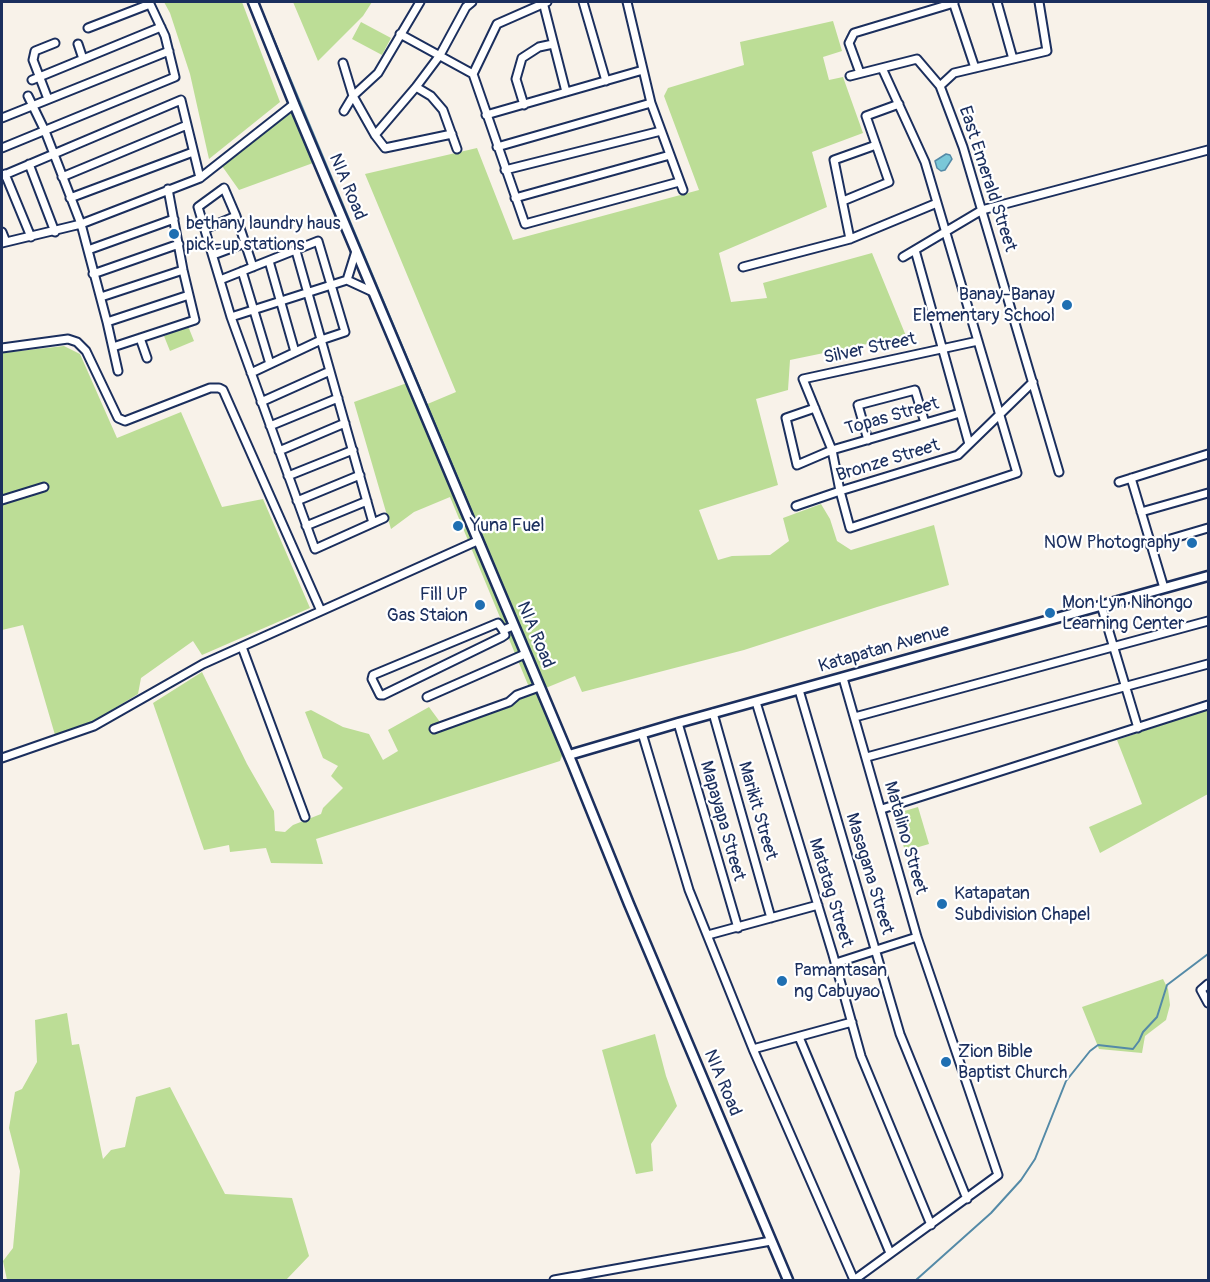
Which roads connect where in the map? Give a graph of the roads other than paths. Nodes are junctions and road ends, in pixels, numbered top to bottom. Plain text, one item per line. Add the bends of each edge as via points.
1 (253, 2) edge
2 (420, 2) edge
3 (472, 2) edge
4 (545, 2) edge
5 (583, 2) edge
6 (627, 2) edge
7 (953, 2) edge
8 (997, 2) edge
9 (1039, 2) edge
10 (150, 3) edge
11 (161, 27) junction
12 (88, 28) dead end
13 (400, 34) junction
14 (55, 43) dead end
15 (78, 44) dead end
16 (553, 44) junction
17 (169, 51) junction
18 (440, 55) junction
19 (83, 59) junction
20 (1013, 59) junction
21 (343, 63) dead end
22 (882, 68) junction
23 (975, 68) junction
24 (643, 70) junction
25 (860, 73) junction
26 (473, 74) junction
27 (850, 76) dead end
28 (40, 77) junction
29 (32, 80) dead end
30 (606, 81) junction
31 (940, 86) junction
32 (416, 87) junction
33 (566, 92) junction
34 (28, 96) dead end
35 (353, 96) junction
36 (48, 99) junction
37 (651, 103) junction
38 (294, 104) junction
39 (899, 104) junction
40 (32, 105) junction
41 (524, 105) junction
42 (344, 111) dead end
43 (486, 115) junction
44 (2, 118) edge
45 (187, 125) junction
46 (45, 131) junction
47 (661, 131) junction
48 (452, 134) junction
49 (375, 135) junction
50 (876, 145) junction
51 (497, 147) junction
52 (2, 148) edge
53 (457, 148) dead end
54 (1209, 150) edge
55 (193, 152) junction
56 (54, 153) junction
57 (670, 155) junction
58 (29, 164) junction
59 (505, 170) junction
60 (3, 175) edge
61 (62, 177) junction
62 (200, 178) junction
63 (679, 182) junction
64 (168, 189) junction
65 (682, 190) dead end
66 (70, 198) junction
67 (515, 198) junction
68 (843, 201) junction
69 (937, 203) junction
70 (982, 210) junction
71 (236, 216) junction
72 (174, 219) junction
73 (81, 224) junction
74 (205, 229) junction
75 (55, 231) junction
76 (946, 231) junction
77 (2, 232) edge
78 (31, 237) junction
79 (850, 239) junction
80 (4, 243) edge
81 (245, 243) junction
82 (179, 244) junction
83 (88, 250) junction
84 (356, 250) junction
85 (915, 250) junction
86 (296, 251) junction
87 (213, 255) junction
88 (903, 257) dead end
89 (269, 261) junction
90 (253, 267) junction
91 (743, 267) dead end
92 (183, 270) junction
93 (242, 271) junction
94 (93, 274) junction
95 (347, 279) junction
96 (220, 280) junction
97 (331, 285) junction
98 (308, 292) junction
99 (374, 292) junction
100 (189, 296) junction
101 (101, 297) junction
102 (280, 301) junction
103 (254, 309) junction
104 (231, 317) junction
105 (107, 322) junction
106 (140, 338) junction
107 (321, 340) junction
108 (978, 341) junction
109 (113, 347) junction
110 (2, 348) edge
111 (943, 349) junction
112 (295, 352) junction
113 (147, 358) dead end
114 (270, 364) junction
115 (118, 371) dead end
116 (330, 371) junction
117 (251, 373) junction
118 (1033, 382) junction
119 (338, 398) junction
120 (261, 402) junction
121 (815, 408) junction
122 (960, 413) junction
123 (1000, 415) junction
124 (345, 423) junction
125 (925, 423) junction
126 (270, 426) junction
127 (868, 440) junction
128 (969, 444) junction
129 (353, 450) junction
130 (832, 450) junction
131 (279, 451) junction
132 (1209, 454) edge
133 (1059, 472) dead end
134 (360, 475) junction
135 (288, 476) junction
136 (1131, 478) junction
137 (1119, 482) dead end
138 (44, 487) dead end
139 (840, 491) junction
140 (1209, 493) edge
141 (2, 500) edge
142 (297, 501) junction
143 (367, 501) junction
144 (796, 506) dead end
145 (1141, 512) junction
146 (384, 518) dead end
147 (373, 523) junction
148 (306, 526) junction
149 (1209, 528) edge
150 (477, 541) junction
151 (1150, 545) junction
152 (1209, 576) edge
153 (1164, 588) junction
154 (1101, 605) junction
155 (321, 611) junction
156 (1209, 621) edge
157 (513, 626) junction
158 (503, 630) junction
159 (242, 647) junction
160 (1114, 647) junction
161 (441, 648) junction
162 (525, 654) junction
163 (447, 663) junction
164 (1209, 664) edge
165 (843, 678) junction
166 (539, 687) junction
167 (1126, 688) junction
168 (798, 690) junction
169 (427, 697) dead end
170 (756, 702) junction
171 (1209, 705) edge
172 (713, 713) junction
173 (855, 717) junction
174 (678, 723) junction
175 (1138, 728) junction
176 (434, 729) dead end
177 (642, 733) junction
178 (569, 755) junction
179 (867, 757) junction
180 (2, 758) edge
181 (882, 809) junction
182 (305, 817) dead end
183 (818, 905) junction
184 (771, 918) junction
185 (738, 928) junction
186 (708, 935) junction
187 (917, 938) junction
188 (876, 950) junction
189 (836, 963) junction
190 (1209, 984) edge
191 (1209, 1003) edge
192 (852, 1022) junction
193 (799, 1037) junction
194 (753, 1049) junction
195 (967, 1199) junction
196 (931, 1225) junction
197 (771, 1241) junction
198 (890, 1253) junction
199 (554, 1281) edge
200 (788, 1281) edge

1 - 38 street, NIA Road
2 - 13 street
3 - 18 street
4 - 16 street
4 - 26 street via 497,24
5 - 30 street
6 - 24 street
7 - 23 street
7 - 25 street via 854,33 849,43
8 - 20 street
9 - 20 street via 1047,51
10 - 11 street
10 - 12 street
11 - 17 street
11 - 19 street
13 - 18 street
13 - 35 street via 378,73
14 - 28 street via 35,51 33,60
15 - 19 street
16 - 33 street
16 - 41 street via 539,47 522,58 516,79
17 - 36 street
17 - 46 street via 175,77
18 - 26 street
18 - 32 street
19 - 28 street
20 - 23 street
21 - 35 street
22 - 25 street, East Emerald Street
22 - 31 street, East Emerald Street via 917,59
22 - 39 street
23 - 31 street via 954,73
24 - 30 street
24 - 37 street
25 - 27 street, East Emerald Street
26 - 43 street
28 - 29 street
28 - 36 street
30 - 33 street
31 - 70 street, East Emerald Street
32 - 48 street via 443,110
32 - 49 street
33 - 41 street
34 - 40 street
35 - 42 street
35 - 49 street
36 - 40 street
37 - 47 street
37 - 51 street
38 - 62 street
38 - 84 street, NIA Road
39 - 50 street via 866,116
39 - 69 street via 925,162
40 - 44 street
40 - 46 street
41 - 43 street
43 - 51 street
45 - 55 street
45 - 56 street via 181,100
45 - 61 street
46 - 52 street
46 - 56 street
47 - 57 street
47 - 59 street
48 - 49 street via 385,148
48 - 53 street
50 - 68 street via 834,160
50 - 68 street via 889,182
51 - 59 street
54 - 70 street
55 - 62 street
55 - 66 street
56 - 58 street
56 - 61 street
57 - 63 street
57 - 67 street
58 - 60 street
58 - 75 street
59 - 67 street
60 - 78 street
61 - 66 street
62 - 64 street
63 - 65 street
63 - 67 street via 525,224
64 - 72 street
64 - 73 street
66 - 73 street
68 - 79 street
69 - 76 street
69 - 79 street
70 - 76 street
70 - 118 street, East Emerald Street
71 - 74 street
71 - 74 street via 224,188 198,207
71 - 81 street
72 - 82 street
72 - 83 street
73 - 75 street
73 - 83 street
74 - 87 street
75 - 78 street
76 - 85 street
76 - 108 street
77 - 80 street
78 - 80 street
79 - 91 street
81 - 87 street
81 - 90 street
82 - 92 street
82 - 94 street
83 - 94 street
84 - 95 street
84 - 99 street, NIA Road
85 - 88 street
85 - 111 street
86 - 89 street
86 - 97 street via 318,241
86 - 98 street
87 - 96 street
89 - 90 street
89 - 102 street
90 - 93 street
92 - 100 street
92 - 101 street
93 - 96 street
93 - 103 street
94 - 101 street
95 - 97 street
95 - 99 street
96 - 104 street
97 - 98 street
97 - 107 street via 345,332
98 - 102 street
98 - 107 street
99 - 150 street, NIA Road
100 - 105 street
100 - 106 street via 195,320
101 - 105 street
102 - 103 street
102 - 112 street
103 - 104 street
103 - 114 street
104 - 117 street
105 - 109 street
106 - 109 street
106 - 113 street
107 - 112 street
107 - 116 street
108 - 111 street, Silver Street
108 - 123 street
109 - 115 street
110 - 155 street via 68,339 77,342 86,351 118,418 125,421 210,388 223,390
111 - 121 street, Silver Street via 803,379
111 - 122 street
112 - 114 street
114 - 117 street
116 - 119 street
116 - 120 street
117 - 120 street
118 - 123 street, Bronze Street
118 - 133 street, East Emerald Street
119 - 124 street
119 - 126 street
120 - 126 street
121 - 130 street
121 - 130 street, Topas Street via 786,418 797,465
122 - 125 street, Topas Street
122 - 128 street
123 - 128 street, Bronze Street
123 - 139 street via 1017,473 850,528
124 - 129 street
124 - 131 street
125 - 127 street, Topas Street
125 - 127 street via 915,390 858,405
126 - 131 street
127 - 130 street, Topas Street
128 - 139 street, Bronze Street via 958,455
129 - 134 street
129 - 135 street
130 - 139 street
131 - 135 street
132 - 136 street
134 - 142 street
134 - 143 street
135 - 142 street
136 - 137 street
136 - 145 street
138 - 141 street
139 - 144 street, Bronze Street
140 - 145 street
142 - 148 street
143 - 147 street
143 - 148 street
145 - 151 street
146 - 147 street
147 - 148 street via 315,549
149 - 151 street
150 - 155 street
150 - 157 street, NIA Road
151 - 153 street
152 - 153 street, Katapatan Avenue
153 - 154 street, Katapatan Avenue
154 - 160 street
154 - 165 street, Katapatan Avenue
155 - 159 street
156 - 160 street
157 - 158 street
157 - 162 street, NIA Road
158 - 161 street via 498,623
158 - 163 street via 502,637
159 - 180 street via 203,664 94,726
159 - 182 street
160 - 167 street
160 - 173 street
161 - 163 street
161 - 163 street via 373,675 372,679 381,696
162 - 166 street, NIA Road
162 - 169 street
164 - 167 street
165 - 168 street, Katapatan Avenue
165 - 173 street, Matalino Street
166 - 176 street
166 - 178 street, NIA Road
167 - 175 street
167 - 179 street
168 - 170 street, Katapatan Avenue
168 - 188 street, Masagana Street
170 - 172 street, Katapatan Avenue
170 - 183 street, Matatag Street
171 - 175 street
172 - 174 street, Katapatan Avenue
172 - 184 street, Marikit Street
173 - 179 street, Matalino Street
174 - 177 street, Katapatan Avenue
174 - 185 street, Mapayapa Street
175 - 181 street
177 - 178 street, Katapatan Avenue
177 - 186 street via 689,890
178 - 197 street, NIA Road
179 - 181 street, Matalino Street
181 - 187 street, Matalino Street
183 - 184 street
183 - 189 street, Matatag Street
184 - 185 street
185 - 186 street
186 - 194 street
187 - 188 street
187 - 195 street, Matalino Street via 998,1176
188 - 189 street
188 - 195 street, Masagana Street via 900,1034
189 - 192 street, Matatag Street
190 - 191 street via 1201,990
192 - 193 street
192 - 196 street, Matatag Street via 861,1056
193 - 194 street
193 - 198 street
194 - 198 street via 854,1280
195 - 196 street
196 - 198 street
197 - 199 street
197 - 200 street, NIA Road

